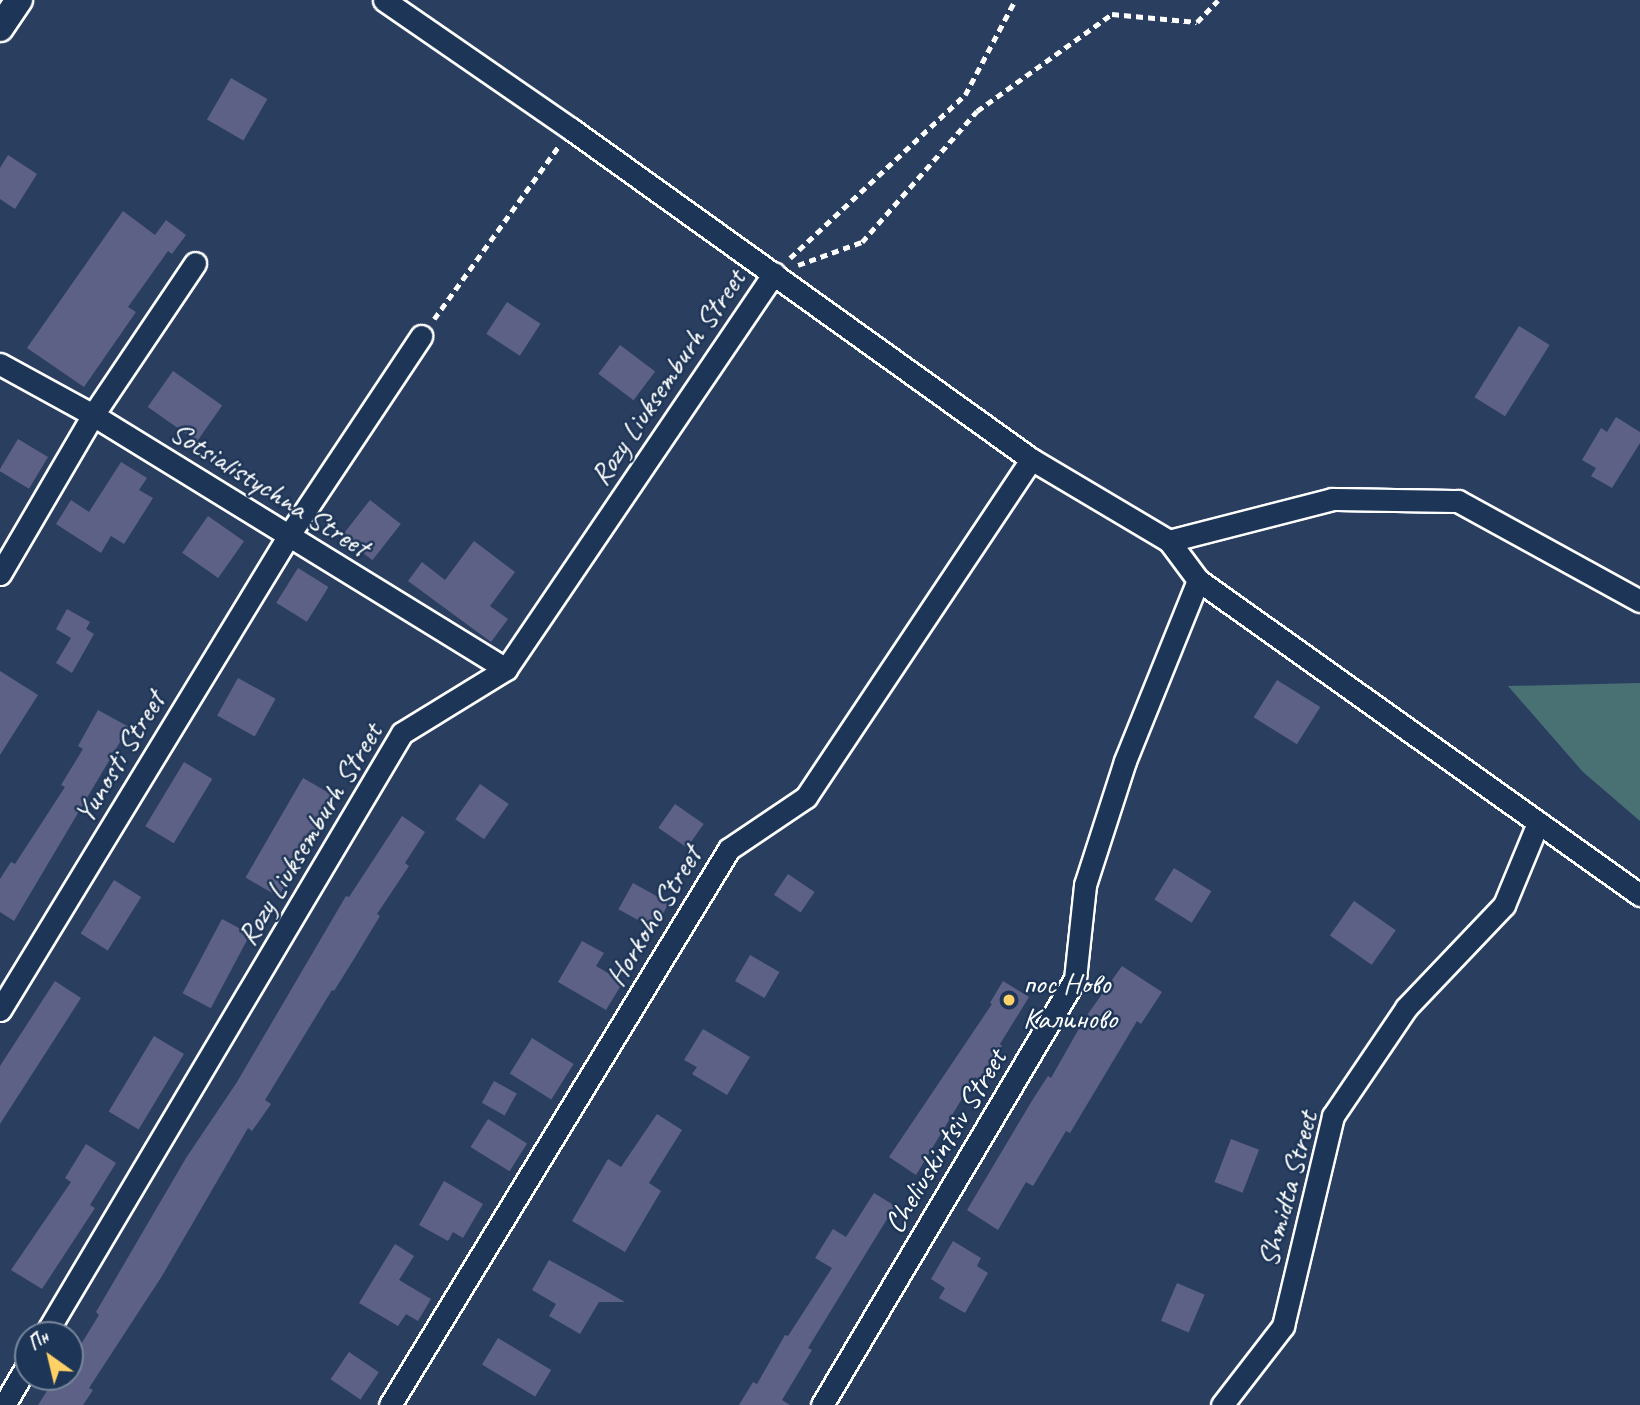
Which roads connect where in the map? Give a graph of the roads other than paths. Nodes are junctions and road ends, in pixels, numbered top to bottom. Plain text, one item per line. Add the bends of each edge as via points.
1 (384, 0) edge
2 (195, 263) dead end
3 (774, 273) junction
4 (421, 336) road end
5 (0, 364) edge
6 (93, 415) junction
7 (1031, 459) junction
8 (289, 535) junction
9 (1169, 541) junction
10 (0, 574) edge
11 (1198, 580) junction
12 (1640, 601) edge
13 (506, 669) junction
14 (1538, 823) junction
15 (1640, 895) edge
16 (0, 1010) edge
17 (53, 1321) edge
18 (14, 1388) edge
19 (4, 1405) edge
20 (390, 1405) edge
21 (822, 1405) edge
22 (1222, 1405) edge

1 - 3 street
2 - 6 street
3 - 7 street
3 - 13 street, Rozy Liuksemburh Street
4 - 8 street, Yunosti Street
5 - 6 street, Sotsialistychna Street
6 - 8 street, Sotsialistychna Street
6 - 10 street
7 - 9 street
7 - 20 street, Horkoho Street via 806,797 729,849
8 - 13 street, Sotsialistychna Street
8 - 16 street, Yunosti Street
9 - 11 street
9 - 12 street via 1332,499 1458,500
11 - 14 street
11 - 21 street, Cheliuskintsiv Street via 1125,761 1085,885 1075,979
13 - 17 street, Rozy Liuksemburh Street via 401,733
14 - 15 street
14 - 22 street, Shmidta Street via 1504,905 1406,1008 1333,1116 1283,1326
18 - 19 street

